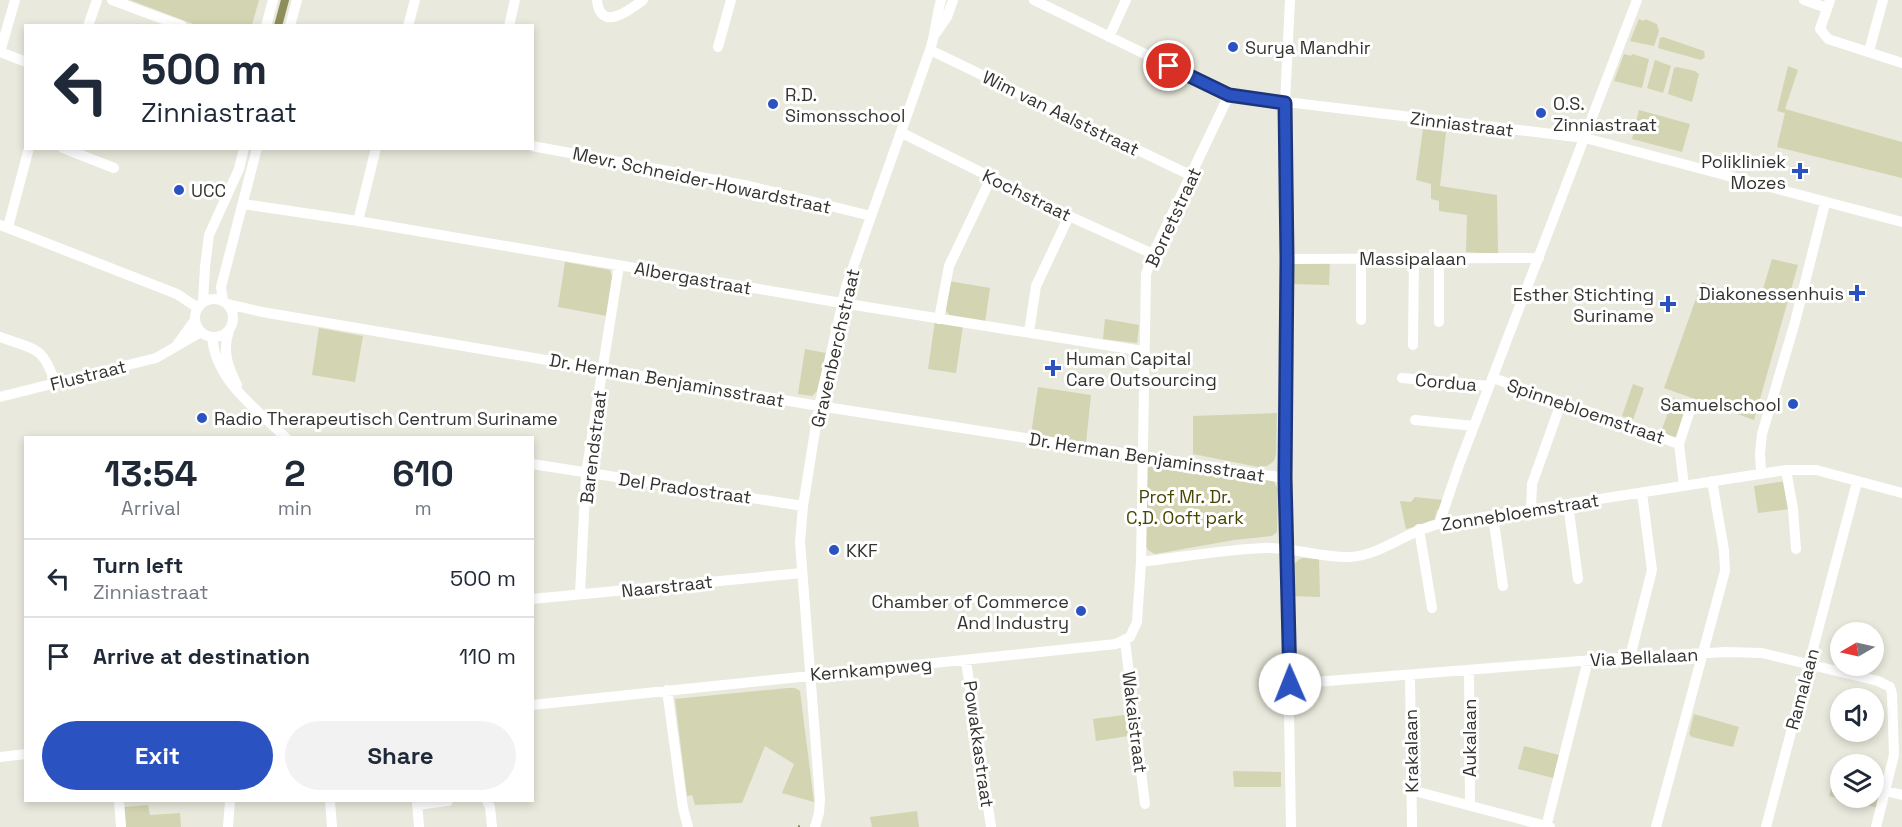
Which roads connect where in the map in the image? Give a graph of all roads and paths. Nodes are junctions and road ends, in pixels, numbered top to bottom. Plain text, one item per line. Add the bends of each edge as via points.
1 (15, 0) edge
2 (97, 0) edge
3 (112, 0) edge
4 (273, 0) edge
5 (297, 0) edge
6 (415, 0) edge
7 (515, 0) edge
8 (597, 0) edge
9 (644, 0) edge
10 (731, 0) edge
11 (941, 0) edge
12 (953, 0) edge
13 (1034, 0) edge
14 (1126, 0) edge
15 (1290, 0) edge
16 (1637, 0) edge
17 (1804, 0) edge
18 (1883, 0) edge
19 (1829, 4) edge
20 (89, 24) edge
21 (177, 24) edge
22 (267, 24) edge
23 (291, 24) edge
24 (409, 24) edge
25 (509, 24) edge
26 (936, 33) junction
27 (1109, 37) junction
28 (718, 47) dead end
29 (930, 50) junction
30 (1869, 51) junction
31 (0, 52) edge
32 (24, 61) edge
33 (1902, 63) edge
34 (1229, 95) junction
35 (1285, 103) junction
36 (902, 133) junction
37 (1585, 138) junction
38 (534, 146) edge
39 (27, 150) edge
40 (68, 150) edge
41 (244, 150) edge
42 (256, 150) edge
43 (376, 150) edge
44 (114, 168) dead end
45 (1192, 176) junction
46 (991, 178) junction
47 (1825, 203) junction
48 (243, 204) junction
49 (871, 216) junction
50 (1069, 216) junction
51 (358, 221) junction
52 (1902, 222) edge
53 (4, 226) edge
54 (1153, 254) junction
55 (1414, 258) junction
56 (1439, 258) junction
57 (1539, 258) junction
58 (1287, 259) junction
59 (1361, 259) junction
60 (619, 266) junction
61 (225, 303) junction
62 (842, 303) junction
63 (200, 305) junction
64 (262, 312) junction
65 (939, 319) junction
66 (195, 320) junction
67 (1361, 320) dead end
68 (1439, 322) dead end
69 (231, 326) junction
70 (201, 332) junction
71 (1029, 332) junction
72 (0, 337) edge
73 (212, 338) junction
74 (1413, 345) dead end
75 (175, 348) junction
76 (1143, 351) junction
77 (603, 370) junction
78 (1402, 378) dead end
79 (1491, 382) junction
80 (55, 383) junction
81 (0, 397) edge
82 (244, 398) junction
83 (1561, 403) junction
84 (819, 406) junction
85 (1691, 407) dead end
86 (1415, 420) dead end
87 (1474, 426) junction
88 (284, 436) edge
89 (1679, 444) junction
90 (1143, 456) junction
91 (534, 464) edge
92 (1786, 470) junction
93 (1761, 473) junction
94 (586, 474) junction
95 (1285, 478) junction
96 (1712, 481) junction
97 (1857, 482) junction
98 (1684, 486) junction
99 (1642, 493) junction
100 (1902, 493) edge
101 (1568, 504) junction
102 (803, 506) junction
103 (1531, 510) junction
104 (1493, 516) junction
105 (1439, 524) junction
106 (1419, 529) junction
107 (1796, 549) dead end
108 (1286, 550) junction
109 (1141, 561) junction
110 (802, 573) junction
111 (1578, 579) dead end
112 (1503, 586) dead end
113 (580, 594) junction
114 (534, 599) edge
115 (1432, 608) dead end
116 (1125, 641) junction
117 (1702, 654) junction
118 (1630, 657) junction
119 (1588, 660) junction
120 (966, 661) junction
121 (1809, 664) junction
122 (1469, 670) junction
123 (809, 675) junction
124 (1410, 675) junction
125 (1290, 684) junction
126 (667, 690) junction
127 (534, 705) edge
128 (24, 754) edge
129 (0, 757) edge
130 (1411, 790) junction
131 (1886, 791) junction
132 (1902, 795) edge
133 (119, 802) edge
134 (230, 802) edge
135 (330, 802) edge
136 (432, 802) edge
137 (488, 802) edge
138 (417, 803) edge
139 (1145, 804) dead end
140 (1470, 806) junction
141 (121, 827) edge
142 (228, 827) edge
143 (332, 827) edge
144 (419, 827) edge
145 (492, 827) edge
146 (688, 827) edge
147 (814, 827) edge
148 (991, 827) edge
149 (1291, 827) edge
150 (1412, 827) edge
151 (1547, 827) edge
152 (1656, 827) edge
153 (1766, 827) edge
154 (1876, 827) edge

1 - 31 street
2 - 20 street
3 - 21 street
4 - 22 street
5 - 23 street
6 - 24 street
7 - 25 street
8 - 9 street via 602,13 615,17
10 - 28 street
11 - 26 street, Gravenberchstraat
12 - 26 street, Gravenberchstraat
13 - 27 street, Zinniastraat
14 - 27 street
15 - 35 street
16 - 37 street
17 - 19 street
18 - 30 street
19 - 30 street via 1820,28 1828,39
26 - 29 street, Gravenberchstraat
27 - 34 street, Zinniastraat
29 - 36 street, Gravenberchstraat
29 - 45 street, Wim van Aalststraat
30 - 33 street
31 - 32 street
34 - 35 street, Zinniastraat
34 - 45 street, Borretstraat
35 - 37 street, Zinniastraat
35 - 58 street
36 - 46 street, Kochstraat
36 - 49 street, Gravenberchstraat
37 - 47 street, Zinniastraat
37 - 57 street
38 - 49 street, Mevr. Schneider-Howardstraat via 749,186
39 - 53 street
40 - 44 street
41 - 63 street via 209,235
42 - 48 street
43 - 51 street
45 - 54 street, Borretstraat
46 - 50 street, Kochstraat
46 - 65 street via 949,266
47 - 52 street, Zinniastraat
47 - 93 street via 1762,434
48 - 51 street, Albergastraat
48 - 61 street via 221,287
49 - 62 street, Gravenberchstraat
50 - 54 street, Kochstraat
50 - 71 street via 1036,286
51 - 60 street, Albergastraat
53 - 63 street
54 - 76 street, Borretstraat via 1146,274
55 - 56 street, Massipalaan
55 - 59 street, Massipalaan
55 - 74 street
56 - 57 street, Massipalaan
56 - 68 street
57 - 79 street
58 - 59 street, Massipalaan
58 - 95 street
59 - 67 street
60 - 62 street, Albergastraat
60 - 77 street, Barendstraat
61 - 63 street via 211,299
61 - 64 street, Dr. Herman Benjaminsstraat
61 - 69 street via 232,312
62 - 65 street, Albergastraat
62 - 84 street, Gravenberchstraat
63 - 66 street
64 - 69 street, Dr. Herman Benjaminsstraat via 245,314
64 - 77 street, Dr. Herman Benjaminsstraat
65 - 71 street, Albergastraat
66 - 70 street
66 - 75 street
69 - 73 street via 222,336
69 - 82 street via 225,343 226,357
70 - 73 street
70 - 75 street, Flustraat
71 - 76 street, Albergastraat
72 - 80 street via 43,355
73 - 82 street via 221,370
75 - 80 street, Flustraat via 156,358
76 - 90 street, Borretstraat
77 - 84 street, Dr. Herman Benjaminsstraat
77 - 94 street, Barendstraat
78 - 79 street, Cordua
79 - 83 street, Spinnebloemstraat
79 - 87 street
80 - 81 street, Flustraat
82 - 88 street
83 - 89 street, Spinnebloemstraat
83 - 103 street via 1532,484
84 - 90 street, Dr. Herman Benjaminsstraat
84 - 102 street, Gravenberchstraat
85 - 89 street
86 - 87 street
87 - 105 street
89 - 98 street
90 - 95 street, Dr. Herman Benjaminsstraat
90 - 109 street, Borretstraat
91 - 94 street, Del Pradostraat
92 - 93 street, Zonnebloemstraat
92 - 97 street, Zonnebloemstraat via 1816,470
92 - 107 street
93 - 96 street, Zonnebloemstraat
94 - 102 street, Del Pradostraat
94 - 113 street, Barendstraat
95 - 108 street
96 - 98 street, Zonnebloemstraat
96 - 117 street via 1725,571
97 - 100 street, Zonnebloemstraat
97 - 121 street, Ramalaan
98 - 99 street, Zonnebloemstraat
99 - 101 street, Zonnebloemstraat
99 - 118 street via 1652,570
101 - 103 street, Zonnebloemstraat
101 - 111 street
102 - 110 street, Gravenberchstraat
103 - 104 street, Zonnebloemstraat
104 - 105 street, Zonnebloemstraat
104 - 112 street
105 - 106 street, Zonnebloemstraat
106 - 108 street, Zonnebloemstraat via 1371,553 1350,557
106 - 115 street
108 - 109 street, Zonnebloemstraat via 1230,550
108 - 125 street
109 - 116 street via 1137,622
110 - 113 street, Naarstraat
110 - 123 street, Gravenberchstraat
113 - 114 street, Naarstraat
116 - 120 street, Kernkampweg
116 - 139 street, Wakaistraat
117 - 118 street, Via Bellalaan
117 - 121 street, Via Bellalaan via 1762,652
117 - 152 street
118 - 119 street, Via Bellalaan
119 - 122 street, Via Bellalaan
119 - 151 street
120 - 123 street, Kernkampweg
120 - 148 street, Powakkastraat
121 - 131 street, Via Bellalaan via 1890,687 1894,754
121 - 153 street, Ramalaan
122 - 124 street, Via Bellalaan
122 - 140 street, Aukalaan
123 - 126 street, Kernkampweg
123 - 147 street, Gravenberchstraat via 820,799
124 - 125 street, Via Bellalaan
124 - 130 street, Krakalaan
125 - 149 street
126 - 127 street, Kernkampweg
126 - 146 street via 682,808
128 - 129 street
130 - 140 street
130 - 150 street, Krakalaan
131 - 132 street
131 - 154 street
133 - 141 street
134 - 142 street
135 - 143 street
136 - 138 street
137 - 145 street
138 - 144 street
140 - 151 street

